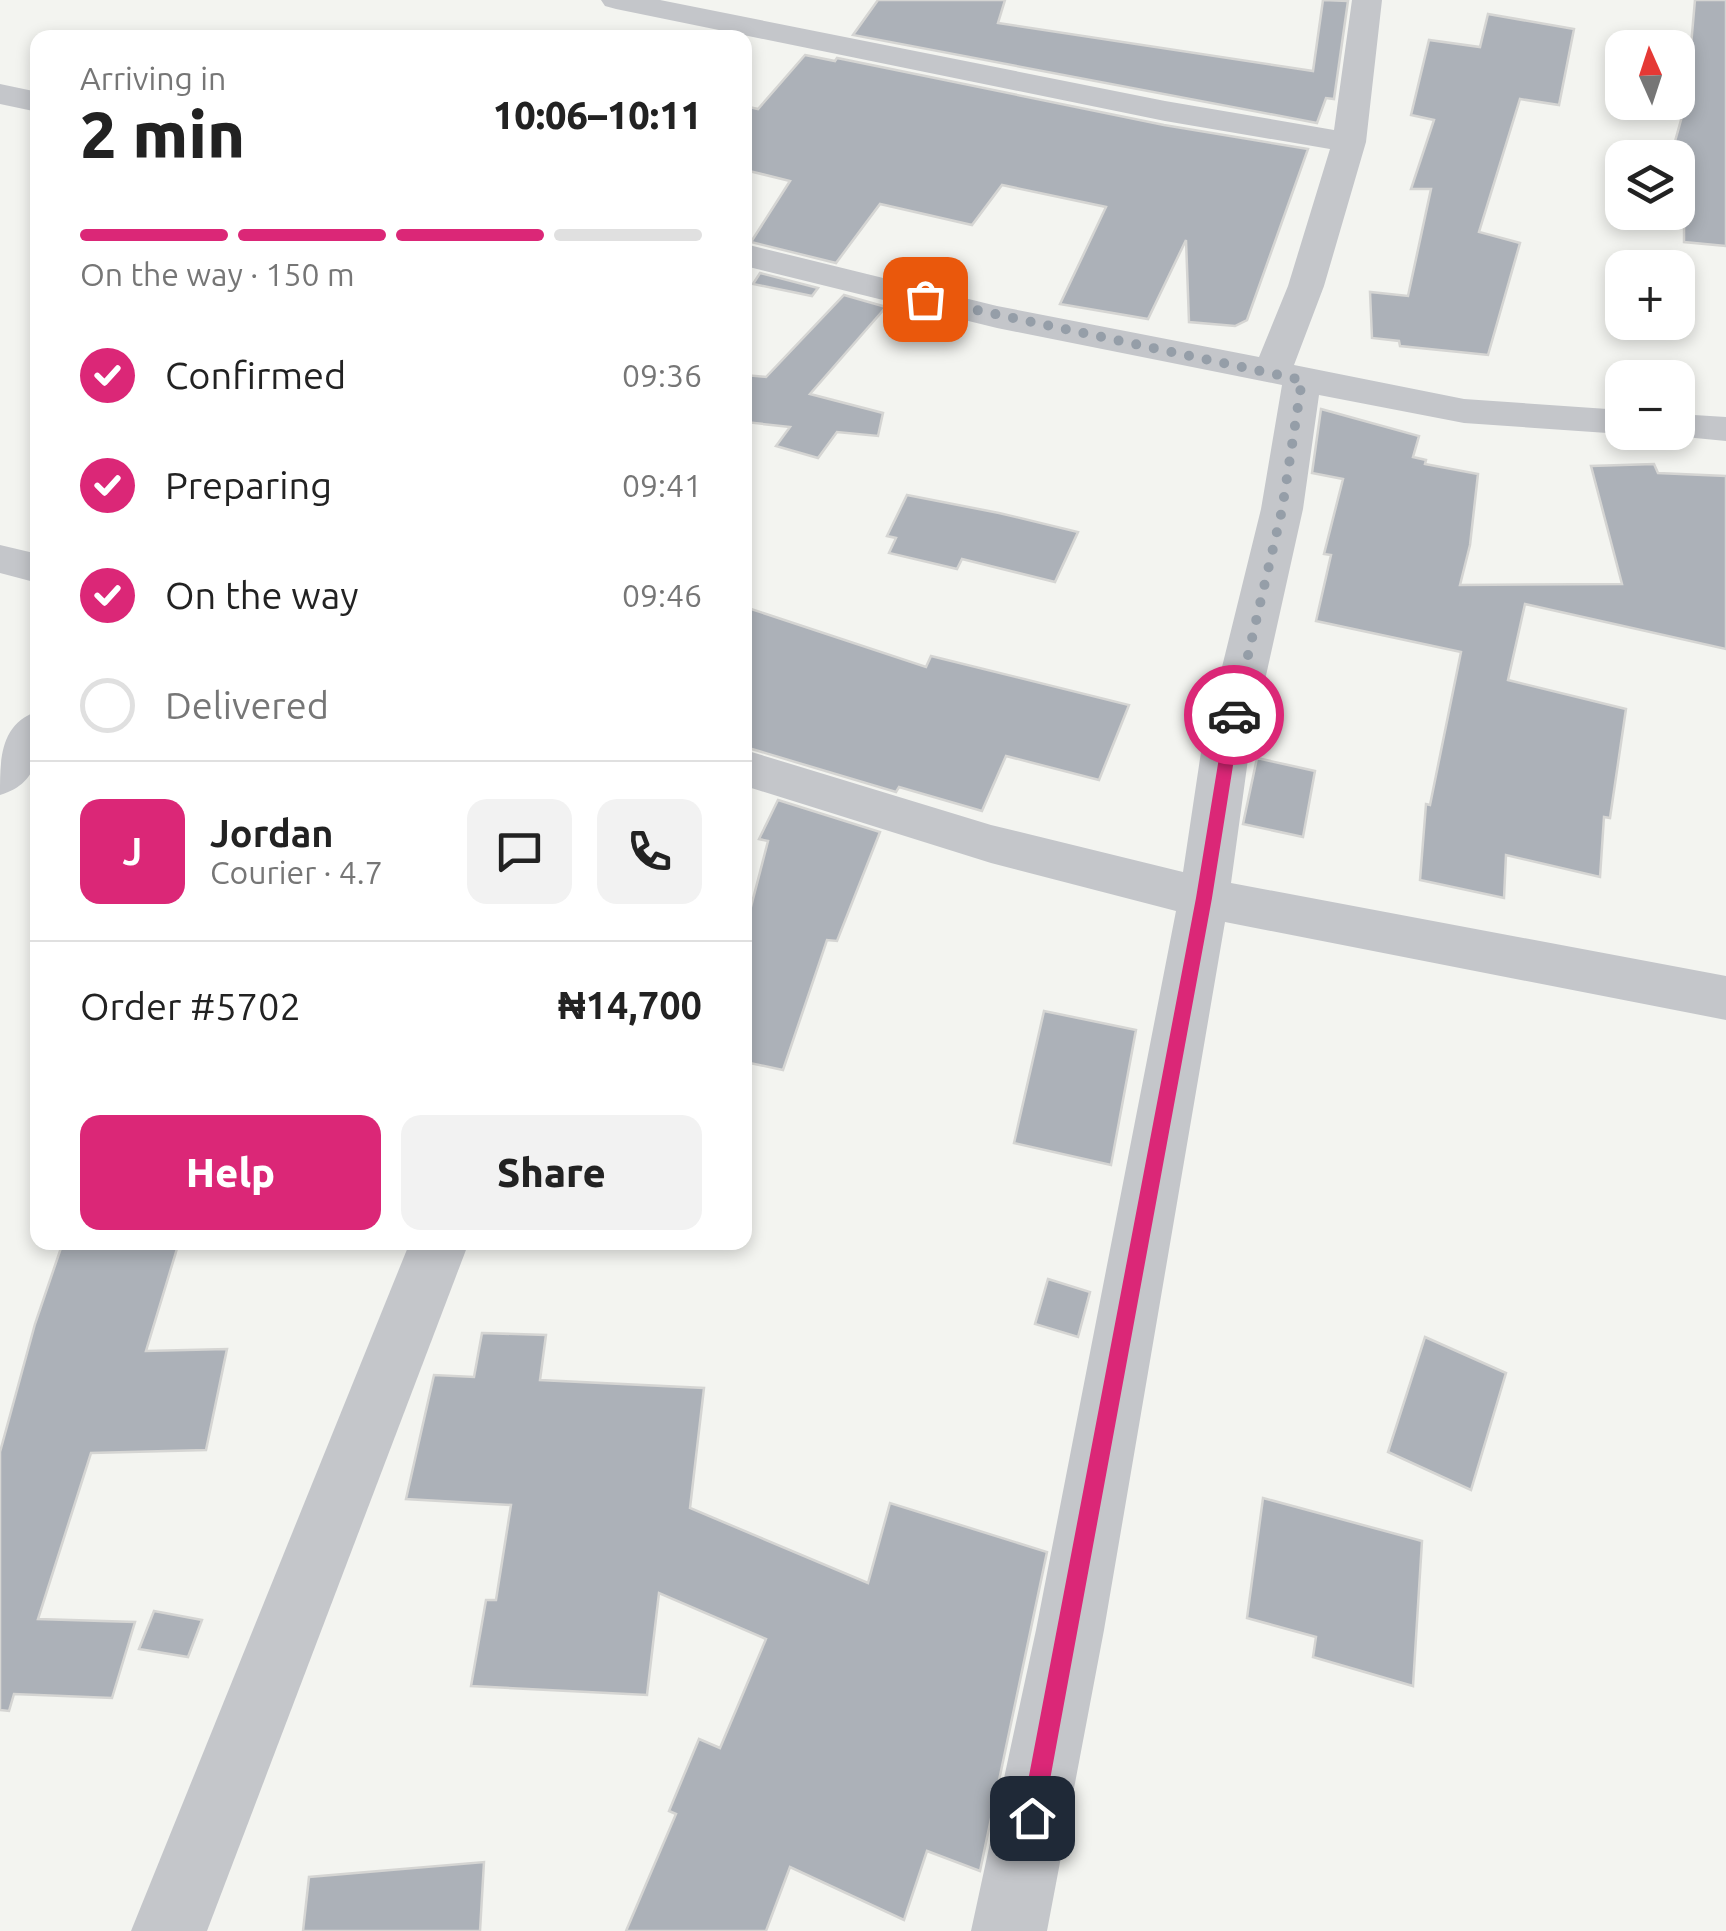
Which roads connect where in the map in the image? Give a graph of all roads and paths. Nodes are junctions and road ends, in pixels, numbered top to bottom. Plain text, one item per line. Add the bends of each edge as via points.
1 (616, 0) edge
2 (1367, 0) edge
3 (0, 94) edge
4 (30, 100) edge
5 (1349, 142) junction
6 (752, 257) edge
7 (1287, 375) junction
8 (1605, 421) edge
9 (1695, 427) edge
10 (1726, 429) edge
11 (0, 559) edge
12 (30, 567) edge
13 (30, 738) edge
14 (752, 770) edge
15 (0, 777) edge
16 (1204, 898) junction
17 (1726, 998) edge
18 (437, 1250) edge
19 (170, 1931) edge
20 (1009, 1931) edge

1 - 5 street
2 - 5 street
3 - 4 street
5 - 7 street
6 - 7 street via 997,317
7 - 8 street via 1464,411
7 - 16 street via 1282,510 1225,752
9 - 10 street
11 - 12 street
13 - 15 street
14 - 16 street via 991,844
16 - 17 street
16 - 20 street
18 - 19 street

